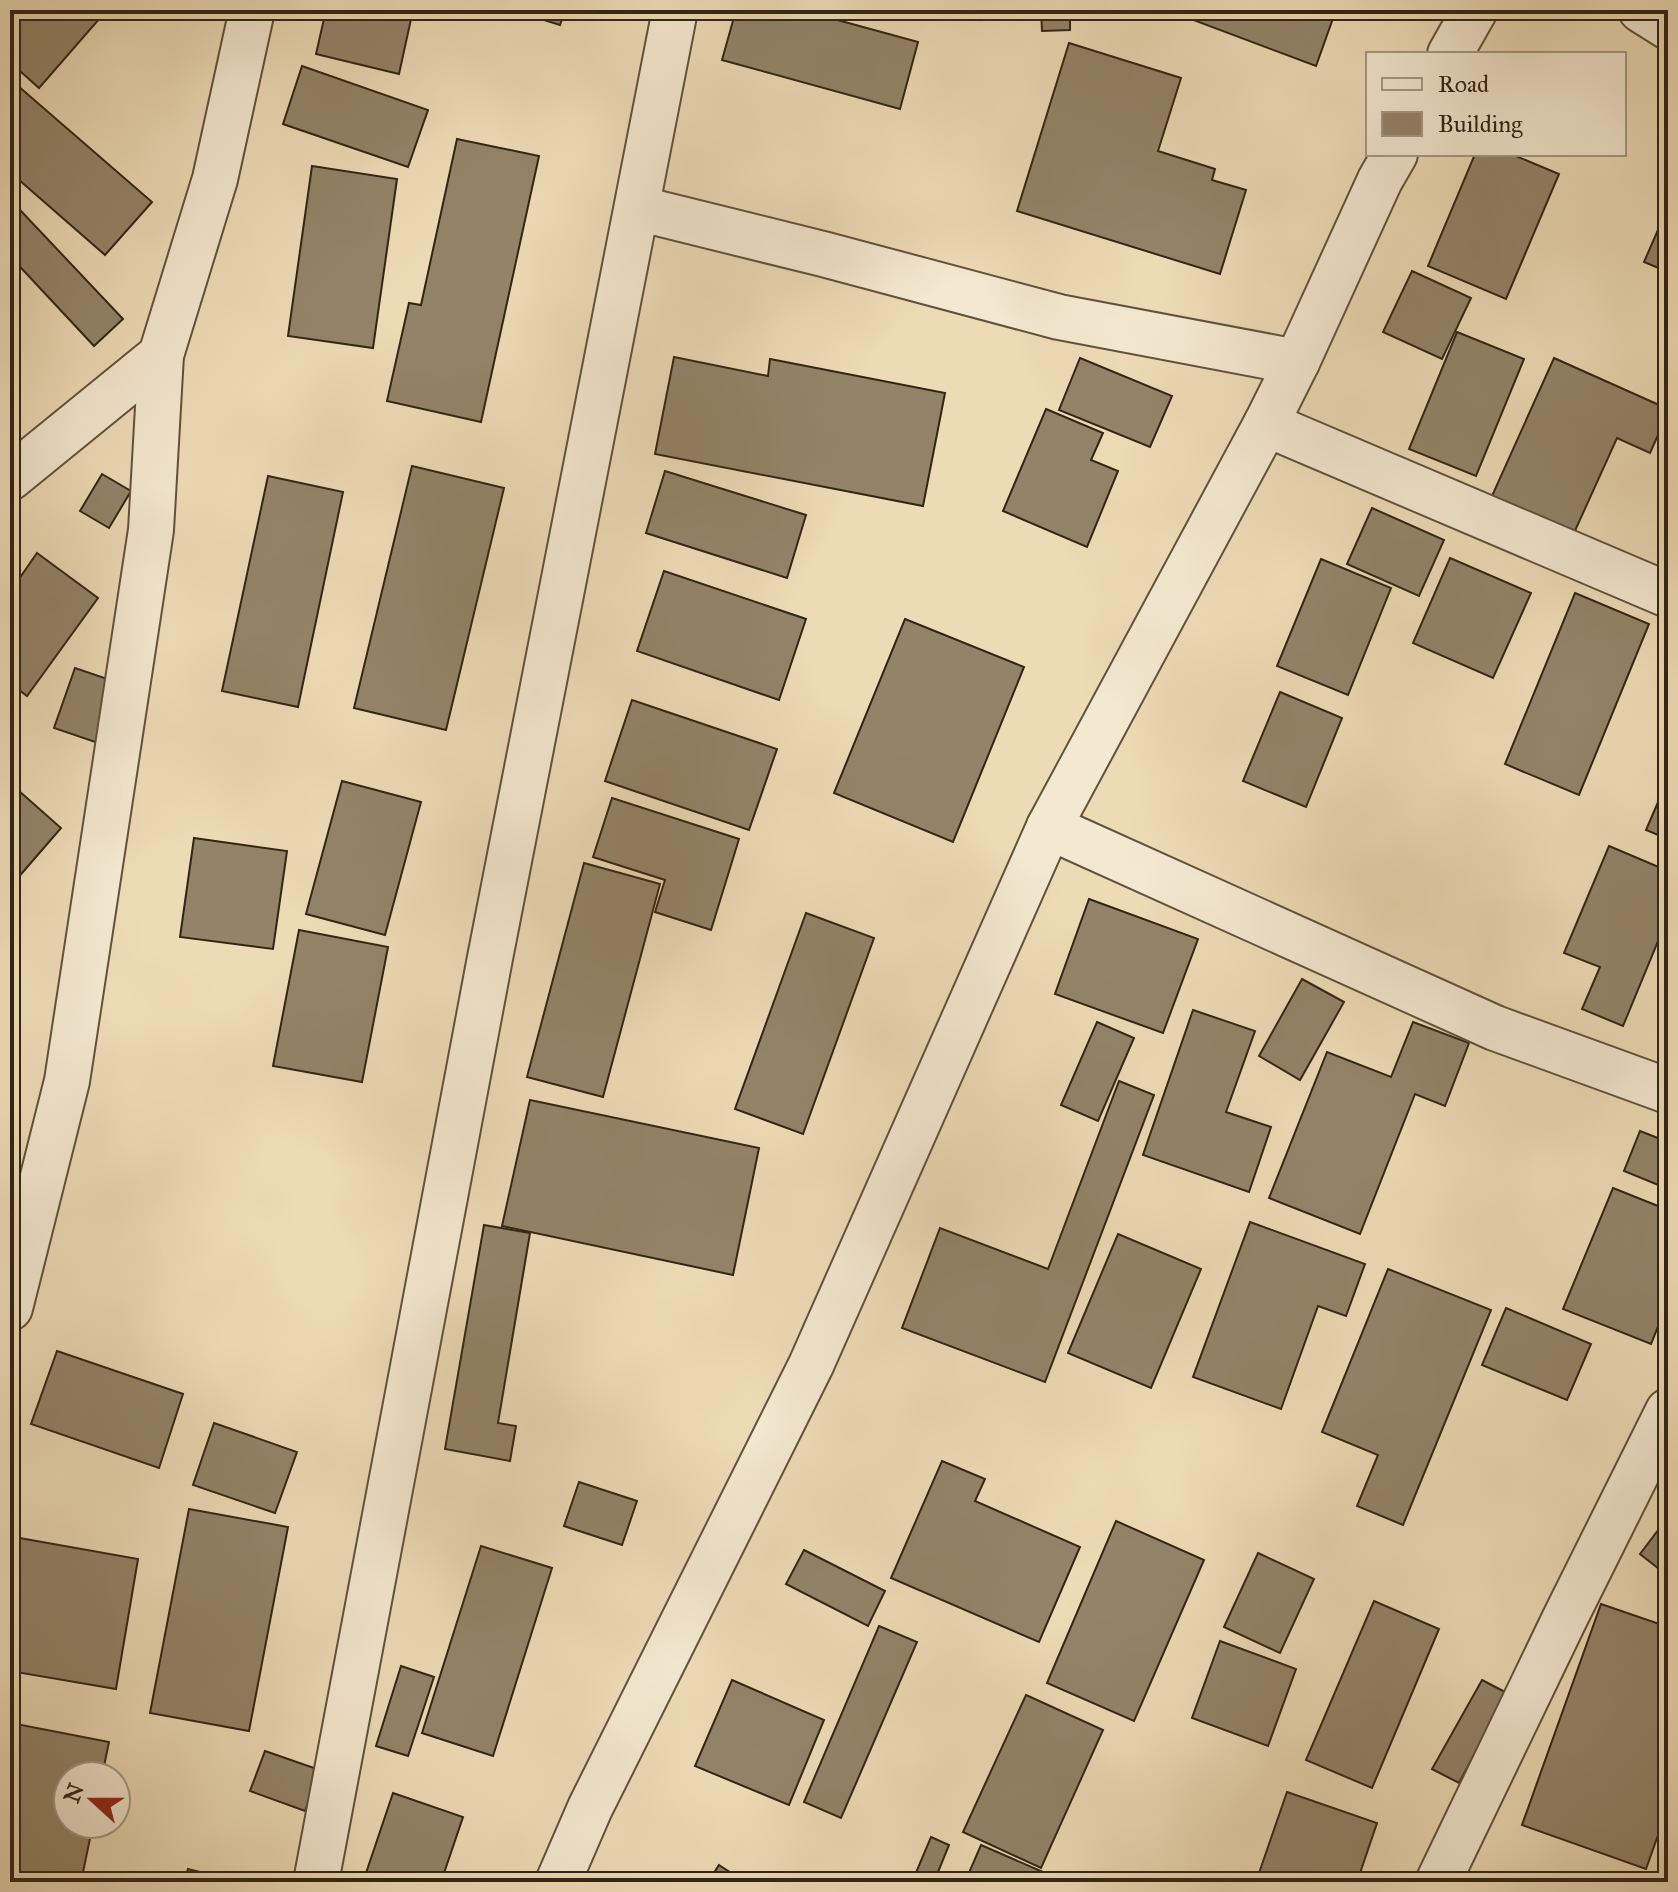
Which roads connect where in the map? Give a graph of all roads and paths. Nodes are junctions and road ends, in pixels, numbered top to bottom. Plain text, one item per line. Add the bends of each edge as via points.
1 (252, 10) edge
2 (675, 10) edge
3 (1475, 10) edge
4 (1641, 10) edge
5 (1668, 27) edge
6 (1451, 52) edge
7 (1394, 156) edge
8 (637, 208) junction
9 (161, 355) junction
10 (1297, 362) junction
11 (1266, 424) junction
12 (10, 478) edge
13 (1668, 595) edge
14 (1049, 827) junction
15 (1668, 1091) edge
16 (10, 1308) edge
17 (1668, 1411) edge
18 (316, 1882) edge
19 (558, 1882) edge
20 (1438, 1882) edge

1 - 9 street via 215,179
2 - 8 street
3 - 6 street
4 - 5 street
7 - 10 street
8 - 10 street via 1059,317
8 - 18 street
9 - 12 street
9 - 16 street via 151,530 72,1051
10 - 11 street
11 - 13 street
11 - 14 street
14 - 15 street via 1495,1028
14 - 19 street via 811,1365
17 - 20 street

